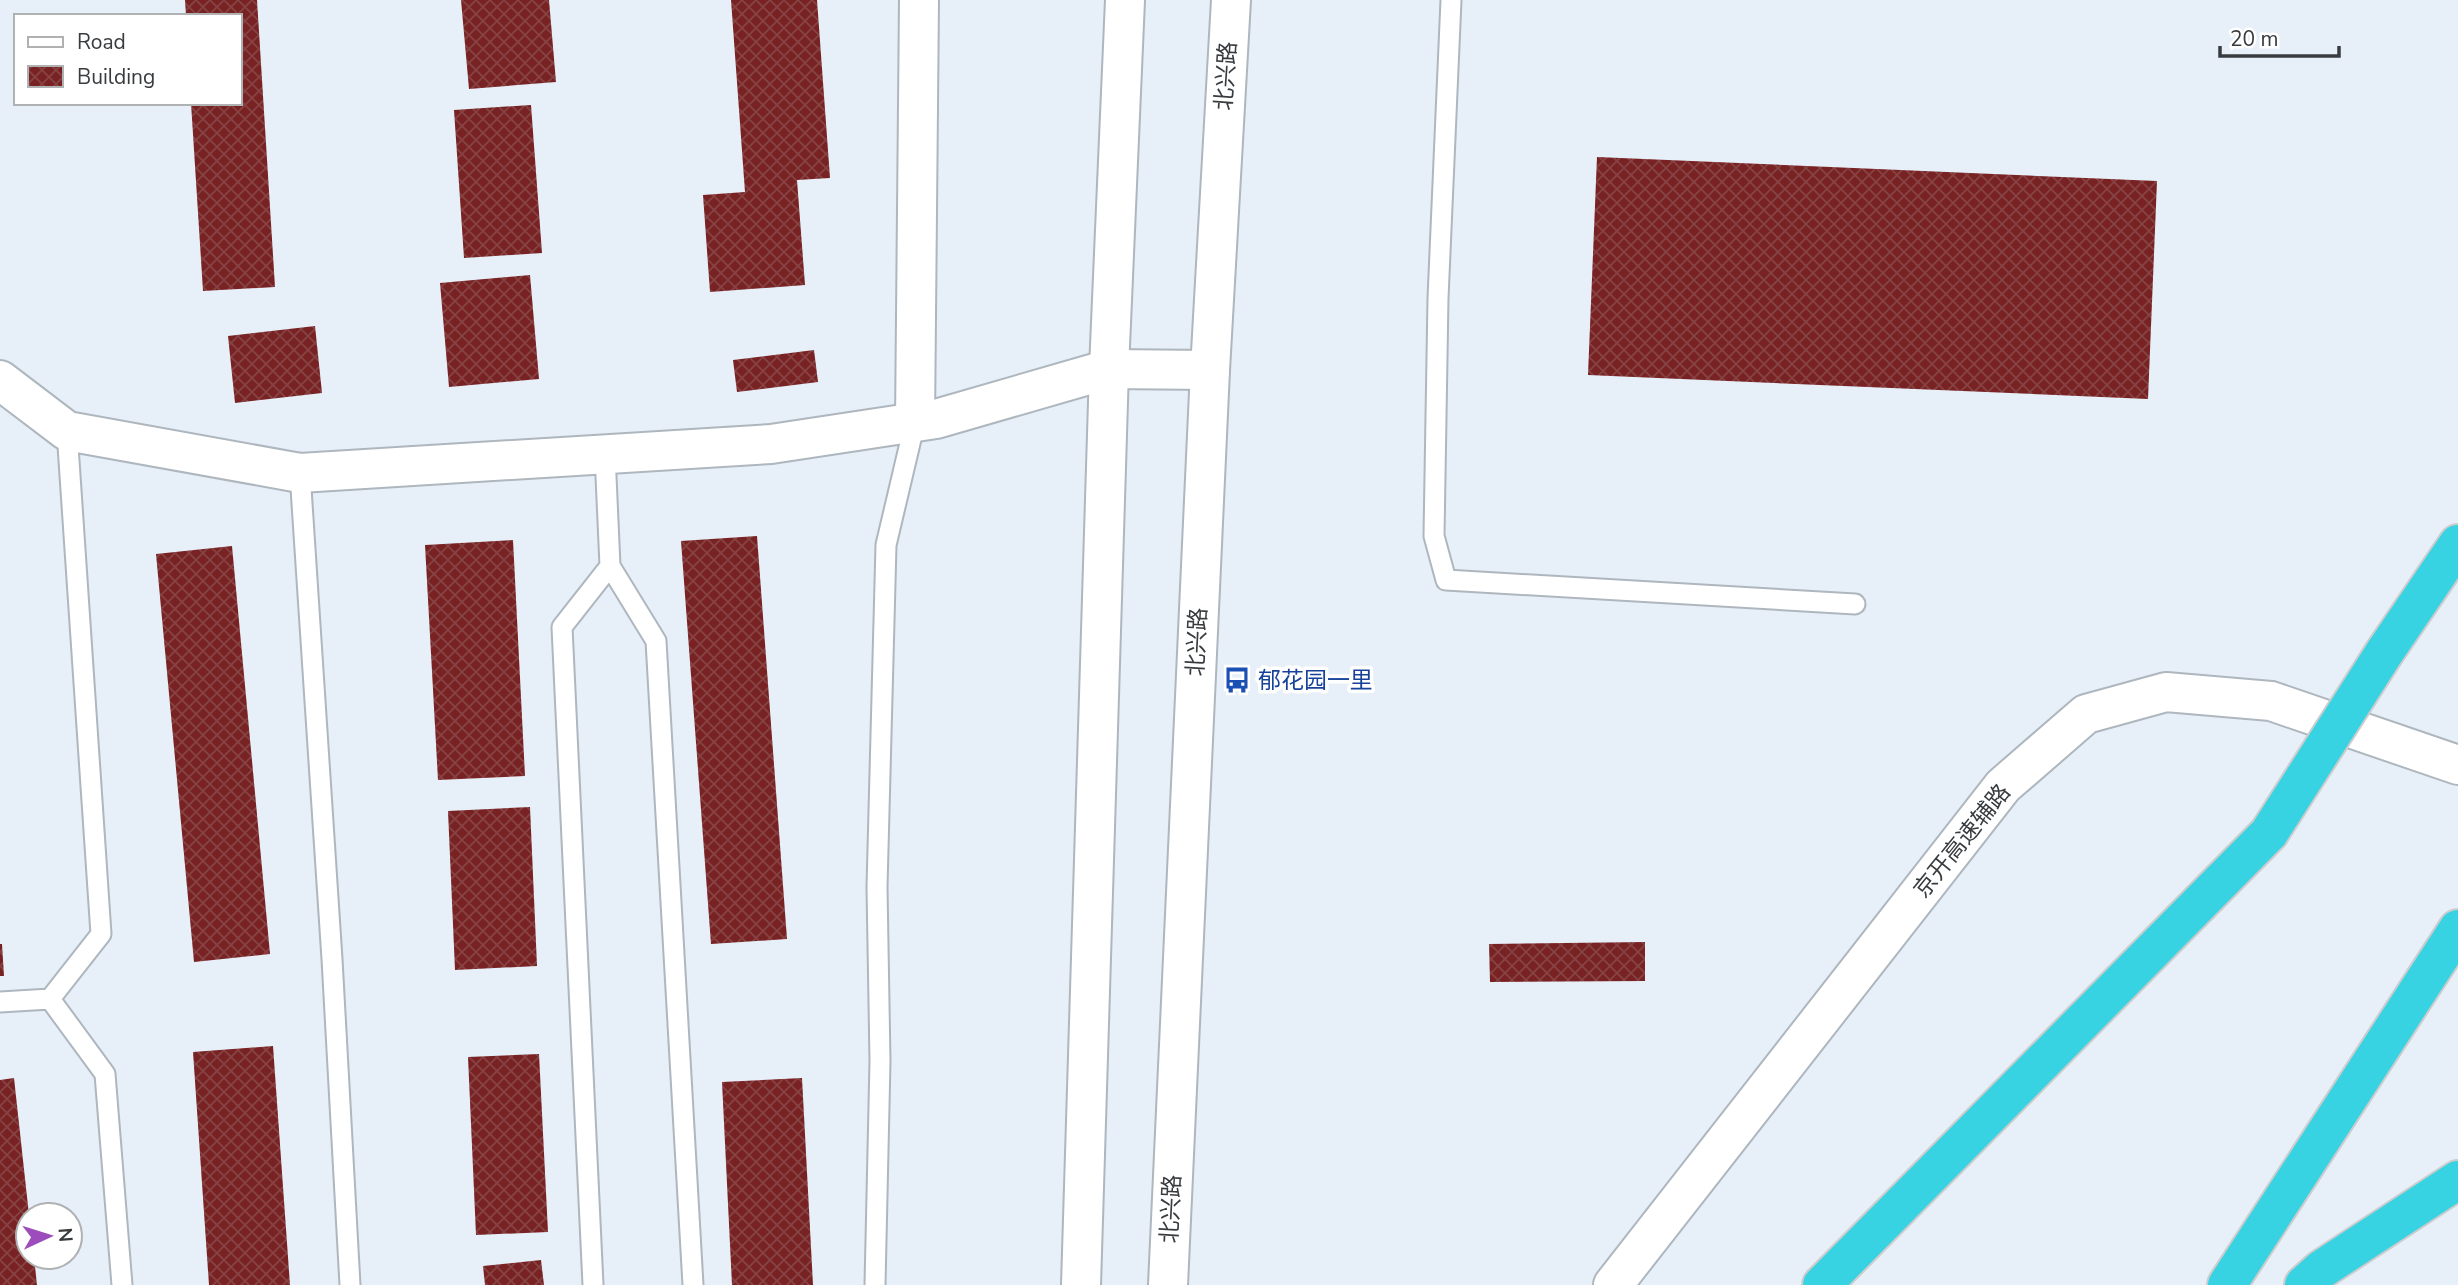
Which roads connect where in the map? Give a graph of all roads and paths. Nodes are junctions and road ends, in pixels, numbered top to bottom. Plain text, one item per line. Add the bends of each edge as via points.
1 (919, 0) edge
2 (1125, 0) edge
3 (1231, 0) edge
4 (1451, 0) edge
5 (1109, 369) junction
6 (1210, 370) junction
7 (0, 380) edge
8 (915, 422) junction
9 (67, 431) junction
10 (605, 454) junction
11 (300, 473) junction
12 (2458, 544) edge
13 (610, 566) junction
14 (1855, 604) dead end
15 (2458, 765) edge
16 (2458, 929) edge
17 (50, 999) junction
18 (0, 1002) edge
19 (2458, 1180) edge
20 (122, 1285) edge
21 (350, 1285) edge
22 (593, 1285) edge
23 (693, 1285) edge
24 (875, 1285) edge
25 (1081, 1285) edge
26 (1168, 1285) edge
27 (1613, 1285) edge
28 (1822, 1285) edge
29 (2227, 1285) edge
30 (2304, 1285) edge

1 - 8 main road
2 - 5 main road
3 - 6 main road, 北兴路
4 - 14 lane via 1438,299 1434,536 1446,580
5 - 6 main road
5 - 8 main road
5 - 25 main road
6 - 26 main road, 北兴路
7 - 9 main road
8 - 10 main road via 771,444
8 - 24 lane via 886,545 877,887 880,1061
9 - 11 main road
9 - 17 lane via 101,934
10 - 11 main road
10 - 13 lane
11 - 21 lane
12 - 28 highway, bridge via 2270,834
13 - 22 lane via 562,627
13 - 23 lane via 656,641
15 - 27 main road, 京开高速辅路 via 2271,701 2166,692 2086,714 2003,786
16 - 29 highway
17 - 18 lane
17 - 20 lane via 105,1074
19 - 30 highway

